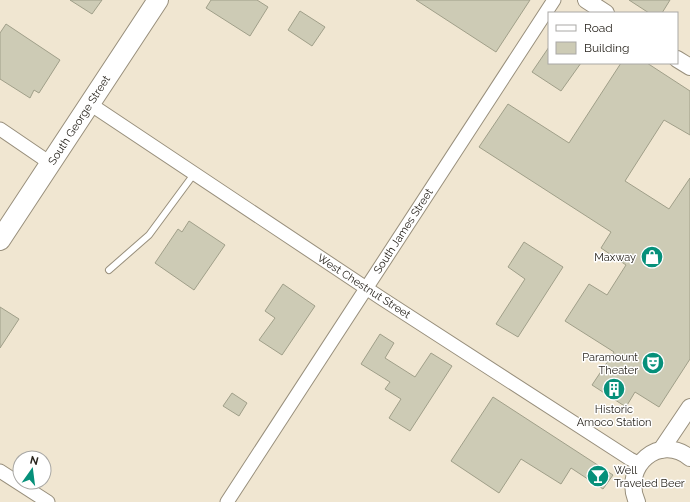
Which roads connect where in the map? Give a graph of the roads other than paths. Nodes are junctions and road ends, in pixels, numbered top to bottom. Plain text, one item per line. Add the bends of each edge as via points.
1 (158, 0) edge
2 (554, 0) edge
3 (586, 0) edge
4 (604, 12) edge
5 (678, 60) edge
6 (690, 67) edge
7 (90, 104) junction
8 (0, 129) edge
9 (50, 163) junction
10 (194, 174) junction
11 (0, 240) edge
12 (109, 270) dead end
13 (366, 288) junction
14 (690, 407) edge
15 (661, 450) junction
16 (690, 458) edge
17 (640, 464) junction
18 (0, 471) edge
19 (633, 499) edge
20 (48, 502) edge
21 (226, 502) edge

1 - 7 main road, South George Street
2 - 13 street, South James Street
3 - 4 street
5 - 6 street
7 - 9 main road, South George Street
7 - 10 street, West Chestnut Street
8 - 9 street
9 - 11 main road, South George Street
10 - 12 lane via 150,235
10 - 13 street, West Chestnut Street
13 - 17 street, West Chestnut Street
13 - 21 street, South James Street
14 - 15 street
15 - 16 street via 679,452
15 - 17 street
17 - 19 street via 633,478
18 - 20 street

